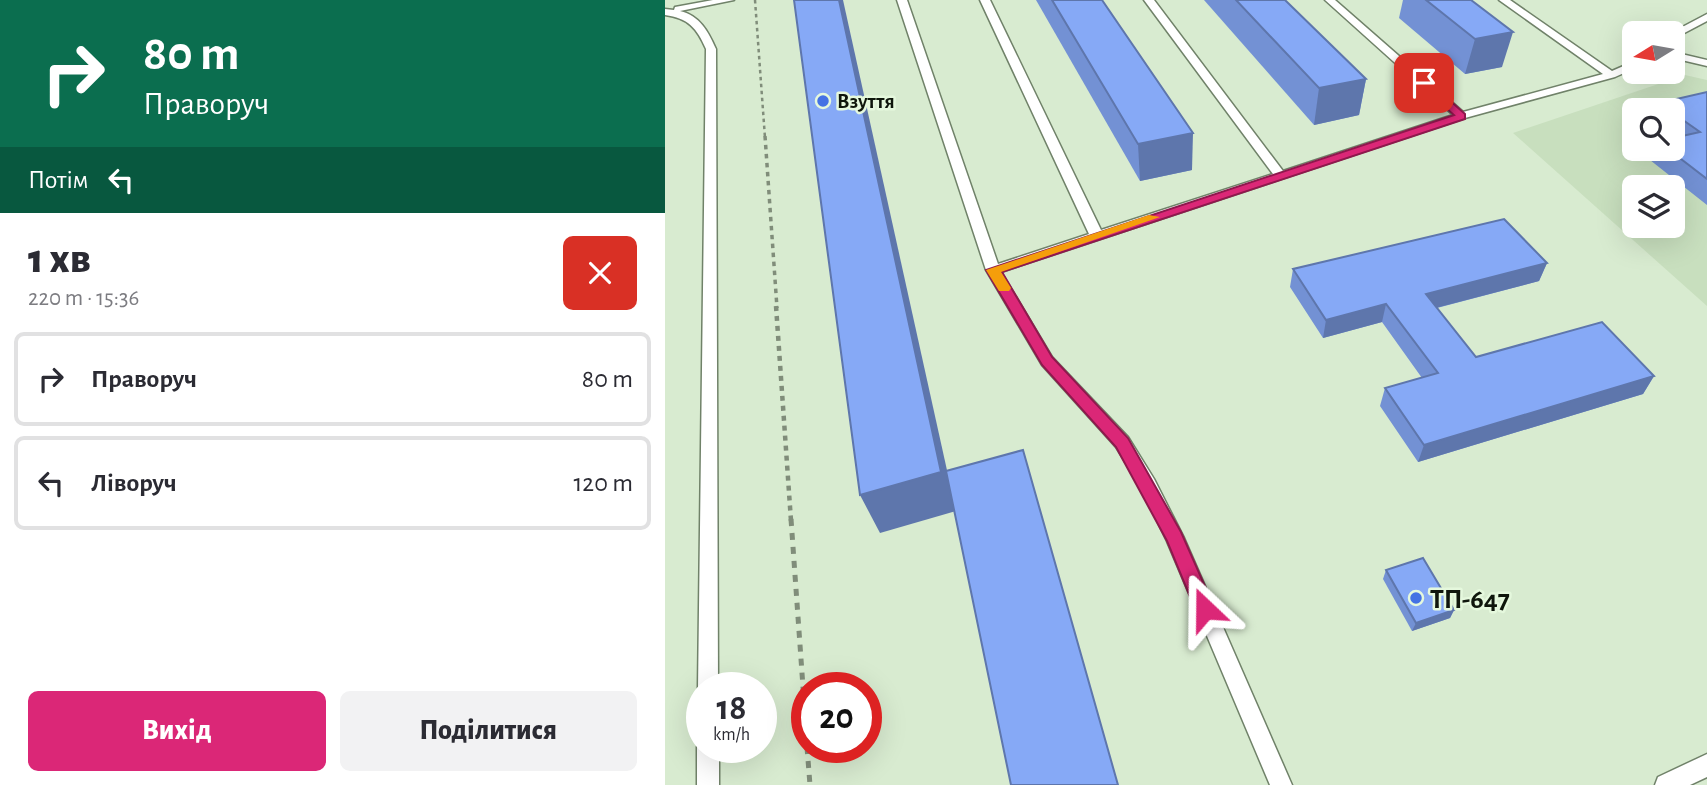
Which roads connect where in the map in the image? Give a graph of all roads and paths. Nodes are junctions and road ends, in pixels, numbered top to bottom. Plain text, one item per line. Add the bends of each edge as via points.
1 (729, 0) edge
2 (755, 0) edge
3 (902, 0) edge
4 (985, 0) edge
5 (1149, 0) edge
6 (1330, 0) edge
7 (1504, 0) edge
8 (665, 12) edge
9 (1707, 18) edge
10 (1685, 30) edge
11 (1685, 58) edge
12 (1707, 63) edge
13 (1622, 70) edge
14 (1611, 75) junction
15 (1461, 116) junction
16 (1281, 176) junction
17 (1097, 236) junction
18 (993, 270) junction
19 (708, 672) edge
20 (802, 672) edge
21 (708, 763) edge
22 (808, 763) edge
23 (1707, 765) edge
24 (708, 785) edge
25 (810, 785) edge
26 (1281, 785) edge
27 (1666, 785) edge

1 - 8 lane
2 - 20 path
3 - 18 lane
4 - 17 lane
5 - 16 lane
6 - 15 lane
7 - 14 lane
8 - 19 lane via 692,16 711,49
9 - 10 lane
11 - 12 lane
13 - 14 lane
14 - 15 lane
15 - 16 lane
16 - 17 lane
17 - 18 lane
18 - 26 lane via 1047,361 1122,442 1148,484
21 - 24 lane
22 - 25 path
23 - 27 lane

